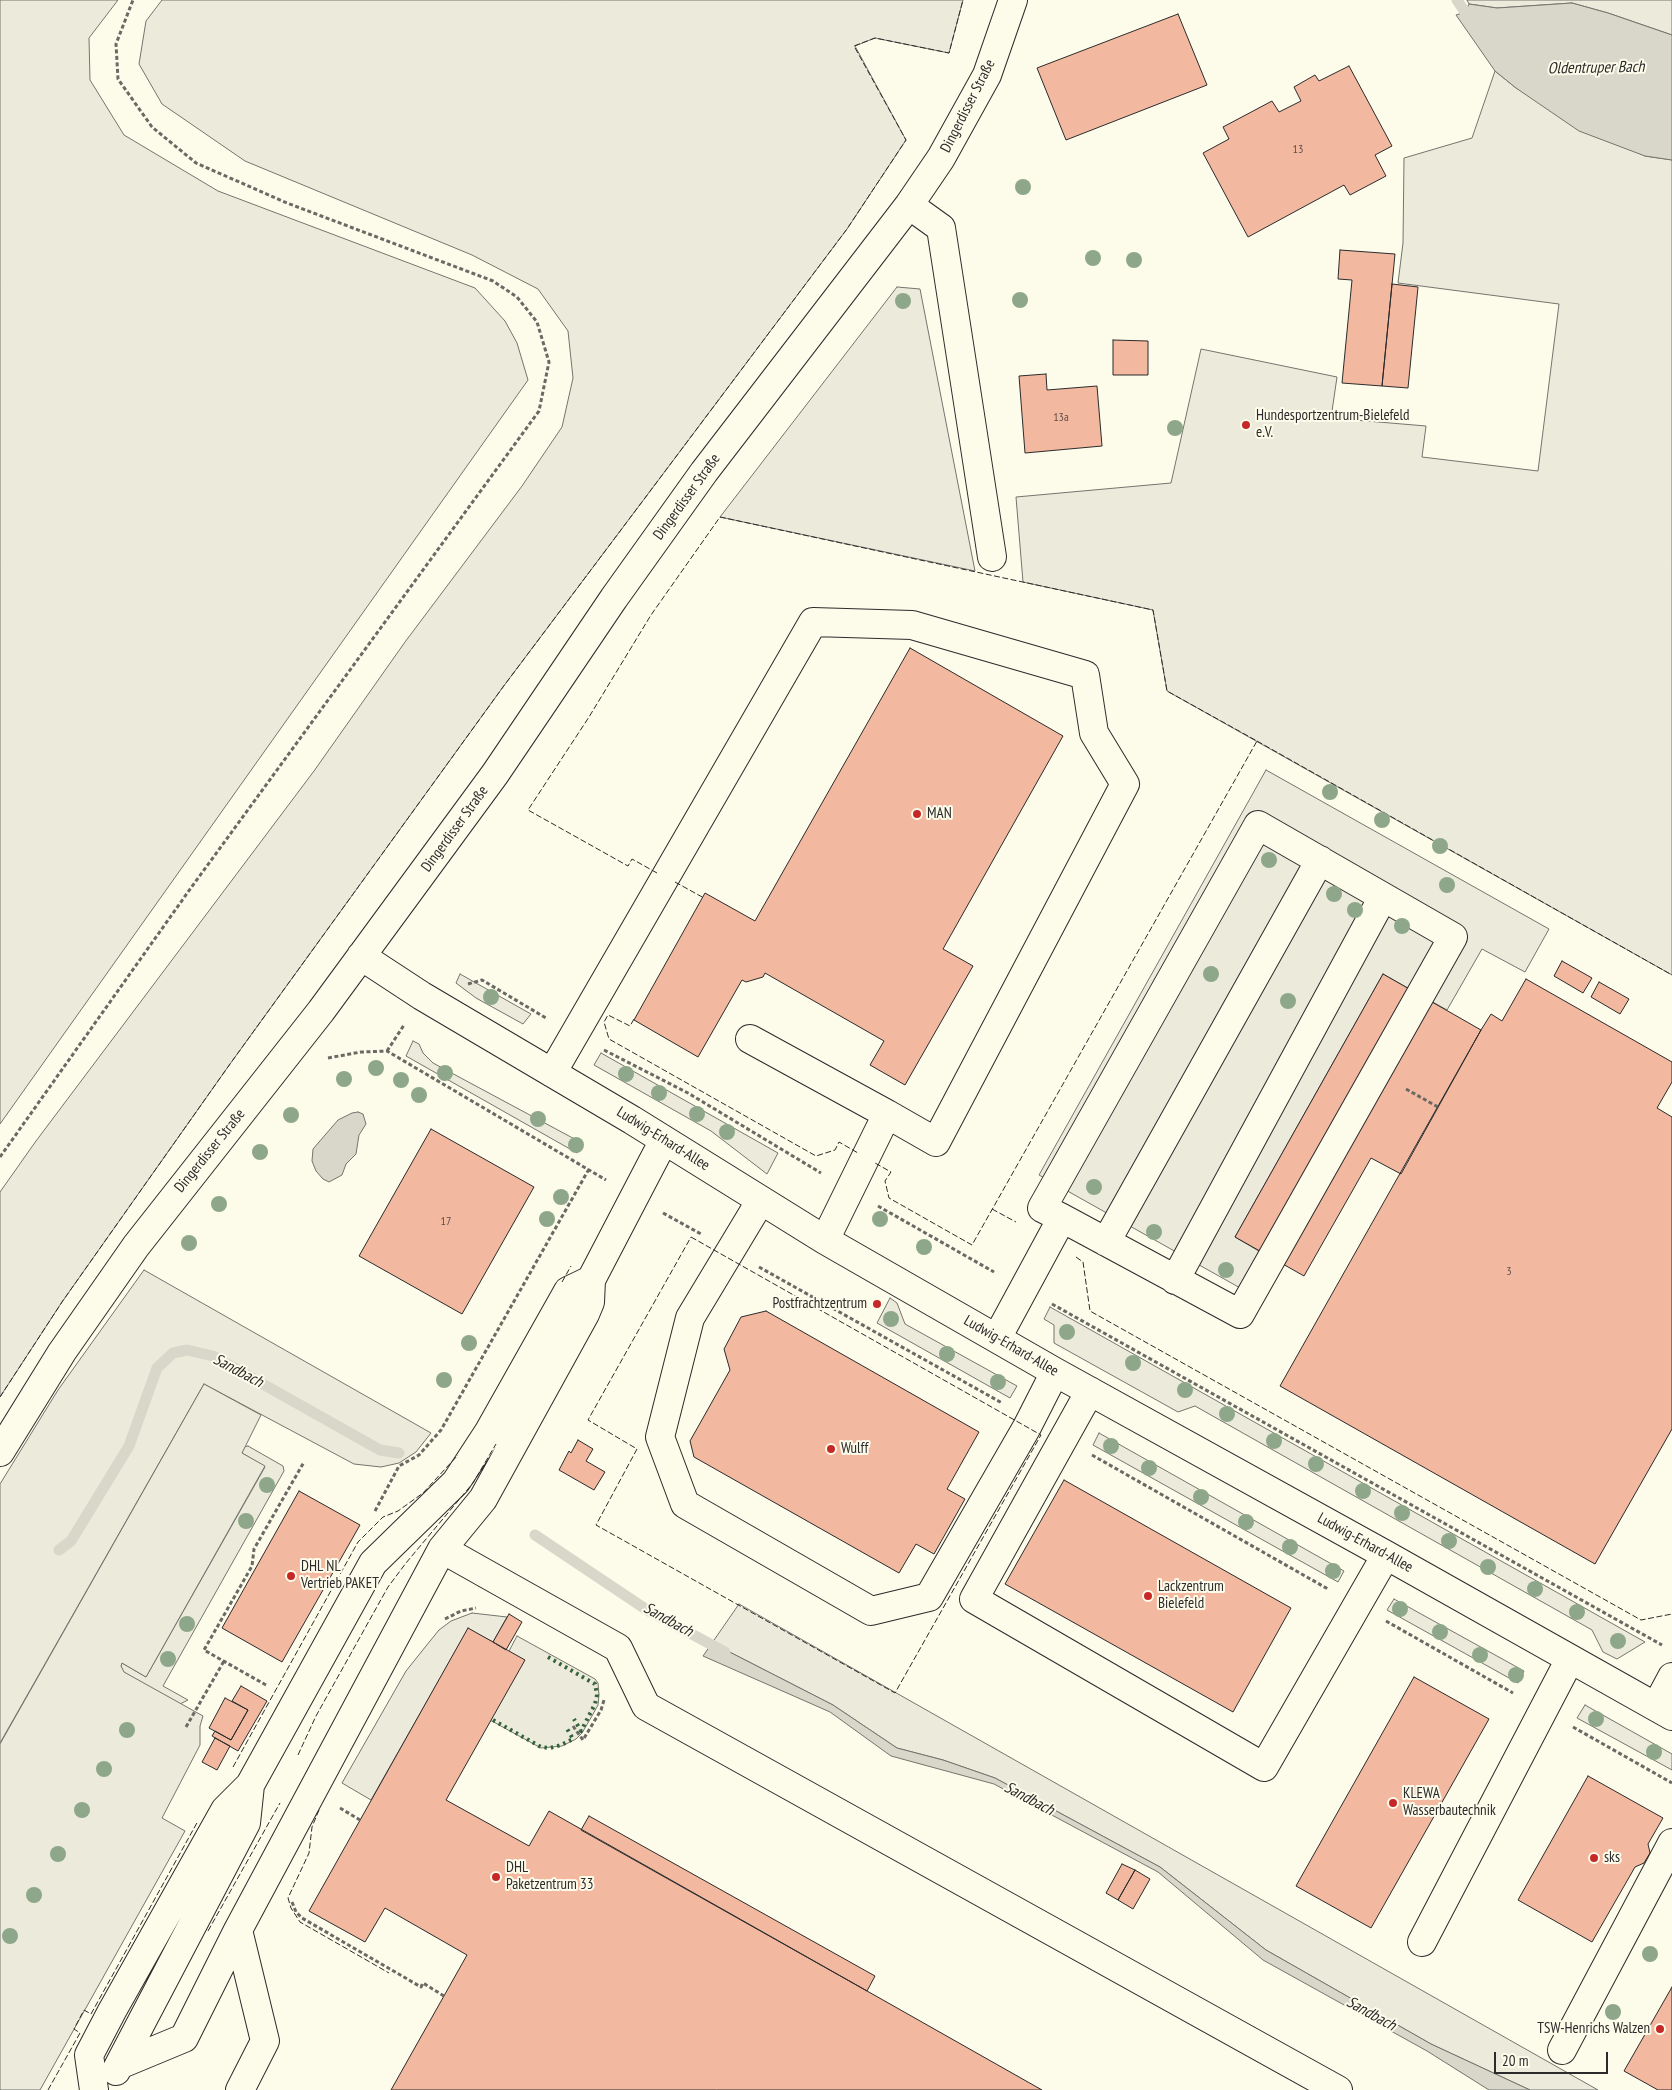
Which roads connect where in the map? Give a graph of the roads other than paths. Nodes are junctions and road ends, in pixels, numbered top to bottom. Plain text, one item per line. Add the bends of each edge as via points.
1 (1012, 0) edge
2 (909, 206) junction
3 (992, 557) dead end
4 (1320, 860) junction
5 (1383, 897) junction
6 (361, 956) junction
7 (750, 1039) dead end
8 (552, 1073) junction
9 (887, 1114) junction
10 (664, 1140) junction
11 (761, 1200) junction
12 (1062, 1218) junction
13 (825, 1240) junction
14 (1106, 1242) junction
15 (591, 1280) junction
16 (1175, 1280) junction
17 (997, 1338) junction
18 (1054, 1372) junction
19 (1090, 1391) junction
20 (0, 1452) edge
21 (442, 1549) junction
22 (1386, 1555) junction
23 (1570, 1659) junction
24 (1672, 1677) edge
25 (1664, 1712) edge
26 (250, 1785) junction
27 (1672, 1843) edge
28 (238, 1930) junction
29 (1422, 1942) dead end
30 (1562, 2050) dead end
31 (119, 2065) junction
32 (94, 2090) edge
33 (106, 2090) edge
34 (240, 2090) edge
35 (1338, 2090) edge

1 - 2 street, Dingerdisser Straße via 987,75 941,158
2 - 3 street via 941,228
2 - 6 street, Dingerdisser Straße via 704,472 495,774
4 - 5 street
4 - 12 street via 1258,825 1042,1208
4 - 14 street
5 - 16 street
5 - 16 street via 1453,936 1240,1314
6 - 8 street, Ludwig-Erhard-Allee
6 - 20 street, Dingerdisser Straße via 136,1246 62,1352
7 - 9 street
8 - 9 street via 813,622 912,625 1085,675 1094,733 1125,784 936,1142
8 - 10 street, Ludwig-Erhard-Allee
9 - 13 street
10 - 11 street, Ludwig-Erhard-Allee
10 - 15 street
11 - 13 street, Ludwig-Erhard-Allee
11 - 18 street via 690,1318 660,1437 685,1504 872,1611 929,1597
12 - 14 street
12 - 17 street
13 - 17 street, Ludwig-Erhard-Allee
14 - 16 street
15 - 21 street via 590,1302 483,1499
15 - 26 street via 568,1291 456,1482 373,1563
17 - 18 street, Ludwig-Erhard-Allee
18 - 19 street, Ludwig-Erhard-Allee
19 - 22 street, Ludwig-Erhard-Allee
19 - 22 street via 974,1599 1264,1767
21 - 28 street
21 - 35 street via 618,1648 646,1706
22 - 23 street, Ludwig-Erhard-Allee
23 - 25 street, Ludwig-Erhard-Allee
23 - 29 street
24 - 25 street
26 - 31 street via 246,1823
26 - 32 street via 225,1810 89,2055
27 - 30 street
28 - 31 street via 184,2038
28 - 34 street via 265,2041
31 - 33 street

